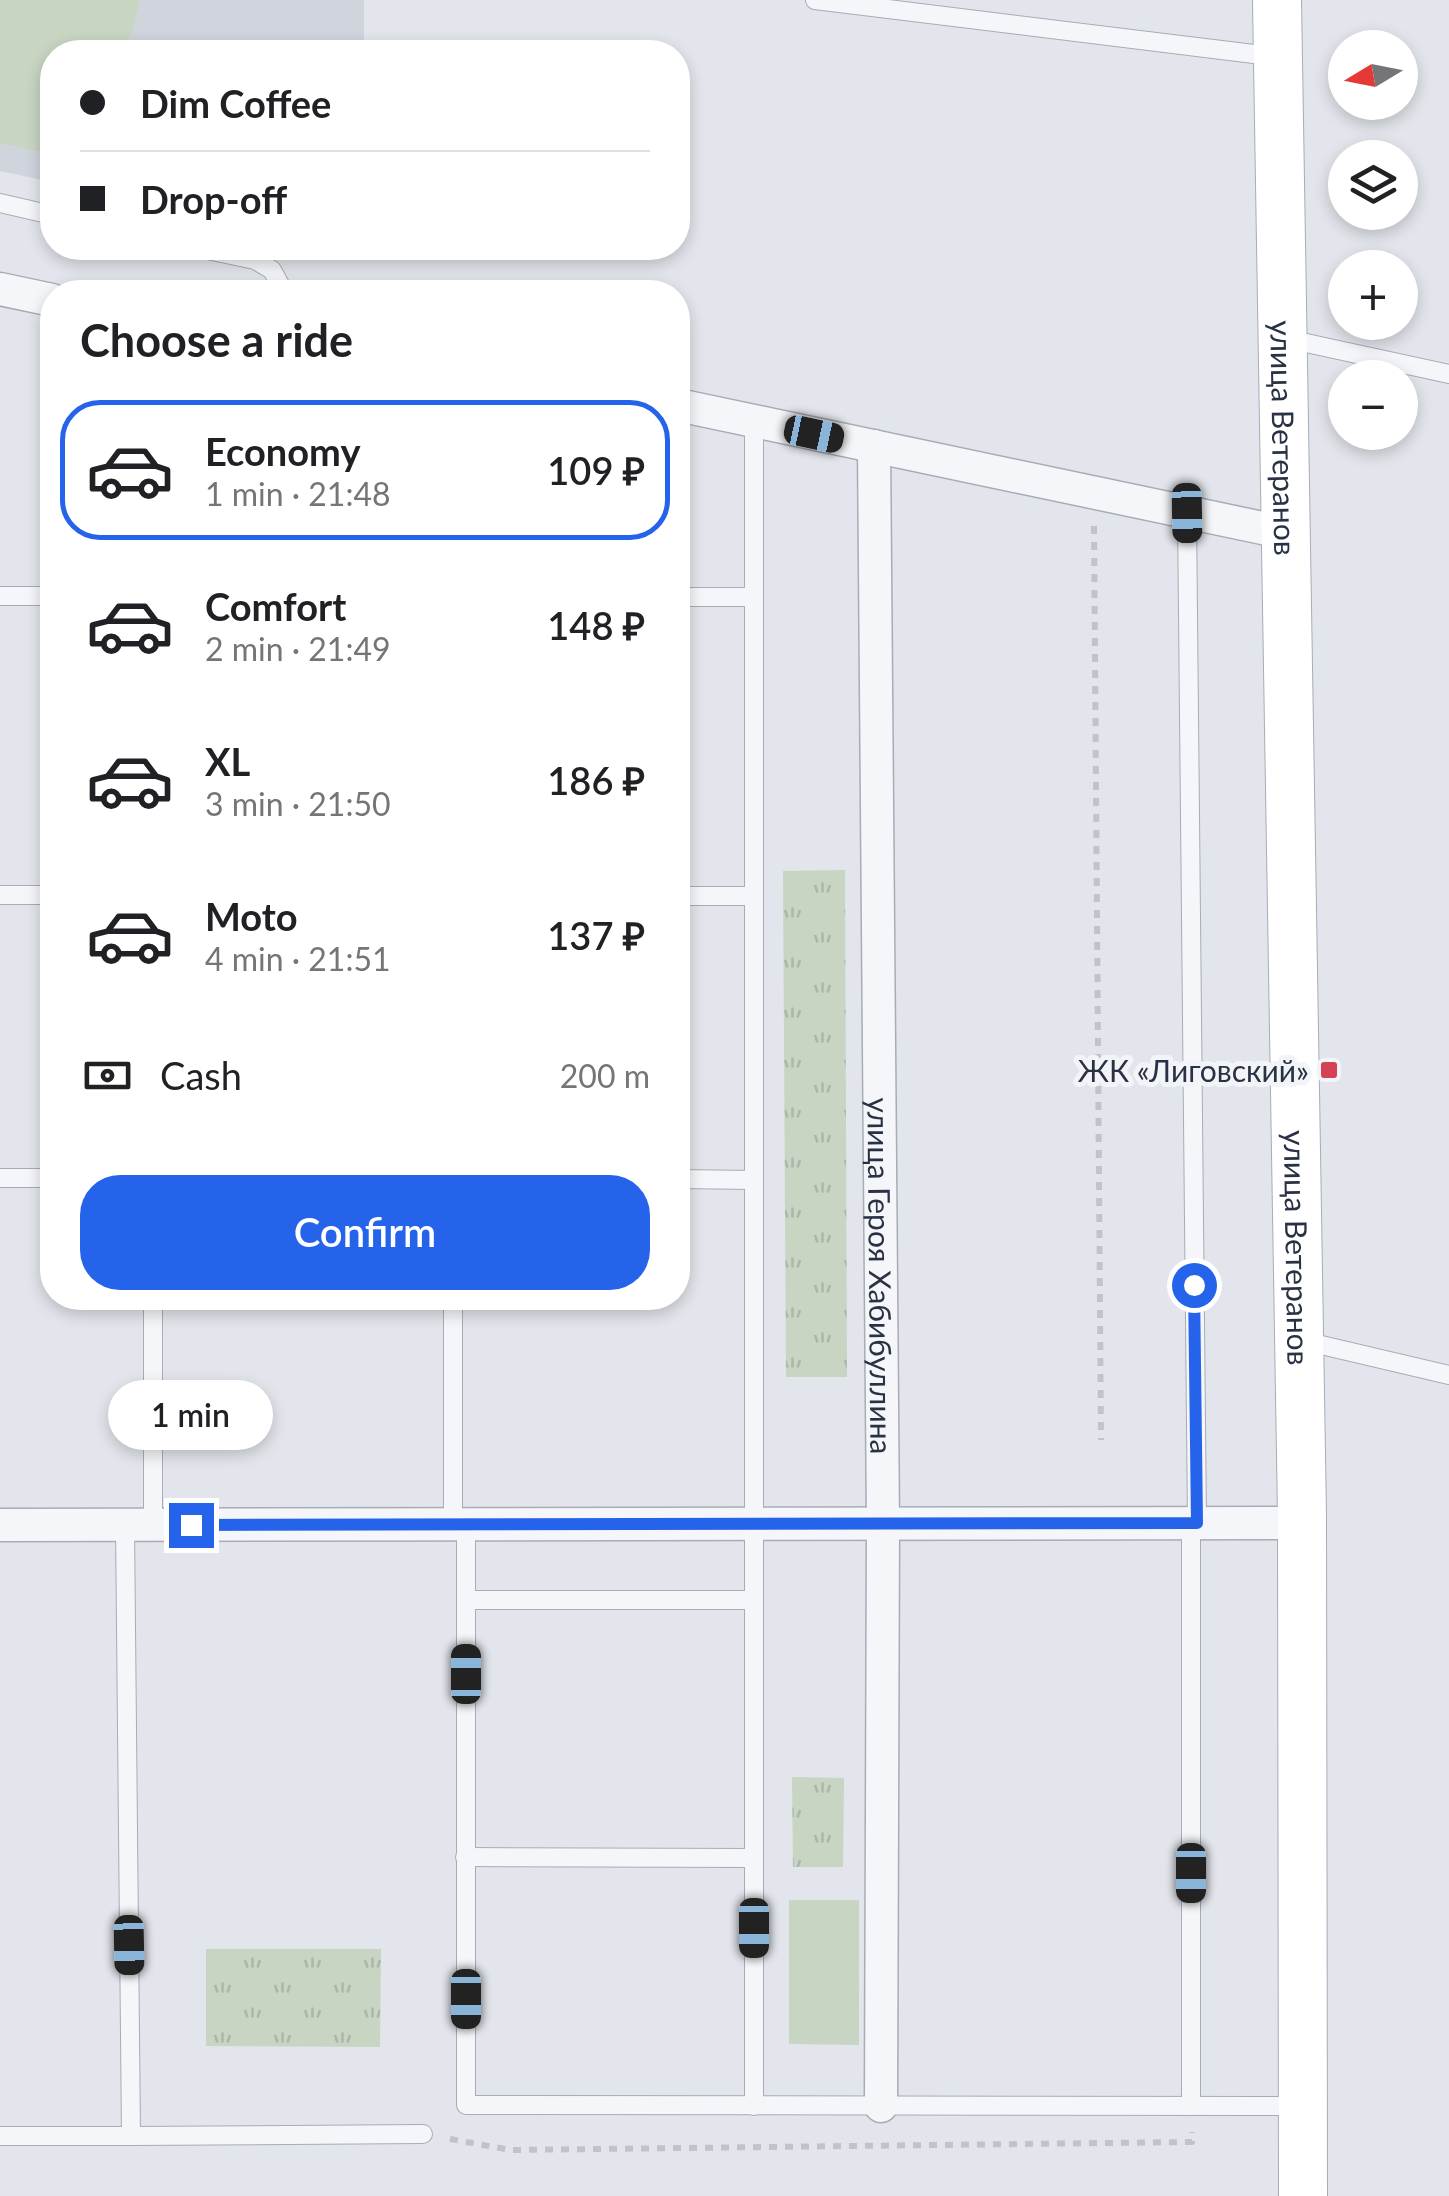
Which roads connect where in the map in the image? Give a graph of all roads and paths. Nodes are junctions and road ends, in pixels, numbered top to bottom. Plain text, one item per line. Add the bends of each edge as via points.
1 (816, 0) edge
2 (1260, 0) edge
3 (1277, 0) edge
4 (1262, 55) junction
5 (0, 204) edge
6 (40, 212) edge
7 (255, 260) edge
8 (277, 280) edge
9 (0, 289) edge
10 (40, 297) edge
11 (1275, 337) junction
12 (1449, 374) edge
13 (690, 408) edge
14 (754, 421) junction
15 (874, 446) junction
16 (1094, 493) junction
17 (1187, 513) junction
18 (1272, 530) junction
19 (0, 596) edge
20 (40, 596) edge
21 (690, 597) edge
22 (754, 597) junction
23 (0, 894) edge
24 (40, 895) edge
25 (690, 896) edge
26 (754, 896) junction
27 (0, 1178) edge
28 (40, 1178) edge
29 (690, 1180) edge
30 (754, 1180) junction
31 (153, 1310) edge
32 (453, 1310) edge
33 (1299, 1340) junction
34 (1449, 1374) edge
35 (1102, 1440) dead end
36 (1194, 1523) junction
37 (459, 1524) junction
38 (754, 1524) junction
39 (883, 1524) junction
40 (1282, 1524) junction
41 (0, 1525) edge
42 (139, 1525) junction
43 (466, 1600) junction
44 (754, 1600) junction
45 (466, 1857) junction
46 (754, 1858) junction
47 (754, 2106) junction
48 (881, 2106) junction
49 (1191, 2106) junction
50 (1294, 2106) junction
51 (423, 2134) joint
52 (0, 2136) edge
53 (130, 2136) junction
54 (1285, 2196) edge
55 (1303, 2196) edge

1 - 4 lane
2 - 4 street, улица Ветеранов
3 - 11 street, улица Ветеранов
4 - 11 street, улица Ветеранов
5 - 6 lane
7 - 8 lane
9 - 10 street
11 - 12 lane
11 - 18 street, улица Ветеранов
11 - 33 street, улица Ветеранов
13 - 14 street
14 - 15 street
14 - 22 lane
15 - 16 street
15 - 39 street, улица Героя Хабибуллина
16 - 17 street
16 - 35 path
17 - 18 street
17 - 36 lane
18 - 40 street, улица Ветеранов
19 - 20 lane
21 - 22 lane
22 - 26 lane
23 - 24 lane
25 - 26 lane
26 - 30 lane
27 - 28 lane
29 - 30 lane
30 - 38 lane
31 - 42 lane
32 - 37 lane
33 - 34 lane
33 - 50 street, улица Ветеранов
36 - 39 street
36 - 40 street
36 - 49 lane
37 - 38 street
37 - 42 street
37 - 43 lane
38 - 39 street
38 - 44 lane
39 - 48 street, улица Героя Хабибуллина
40 - 50 street, улица Ветеранов
41 - 42 street
42 - 53 lane
43 - 44 lane
43 - 45 lane
44 - 46 lane
45 - 46 lane
45 - 47 lane via 466,2106
46 - 47 lane
47 - 48 lane
48 - 49 lane
49 - 50 lane
49 - 51 path via 1192,2142 511,2150
50 - 54 street, улица Ветеранов
50 - 55 street, улица Ветеранов
51 - 53 lane
52 - 53 lane

